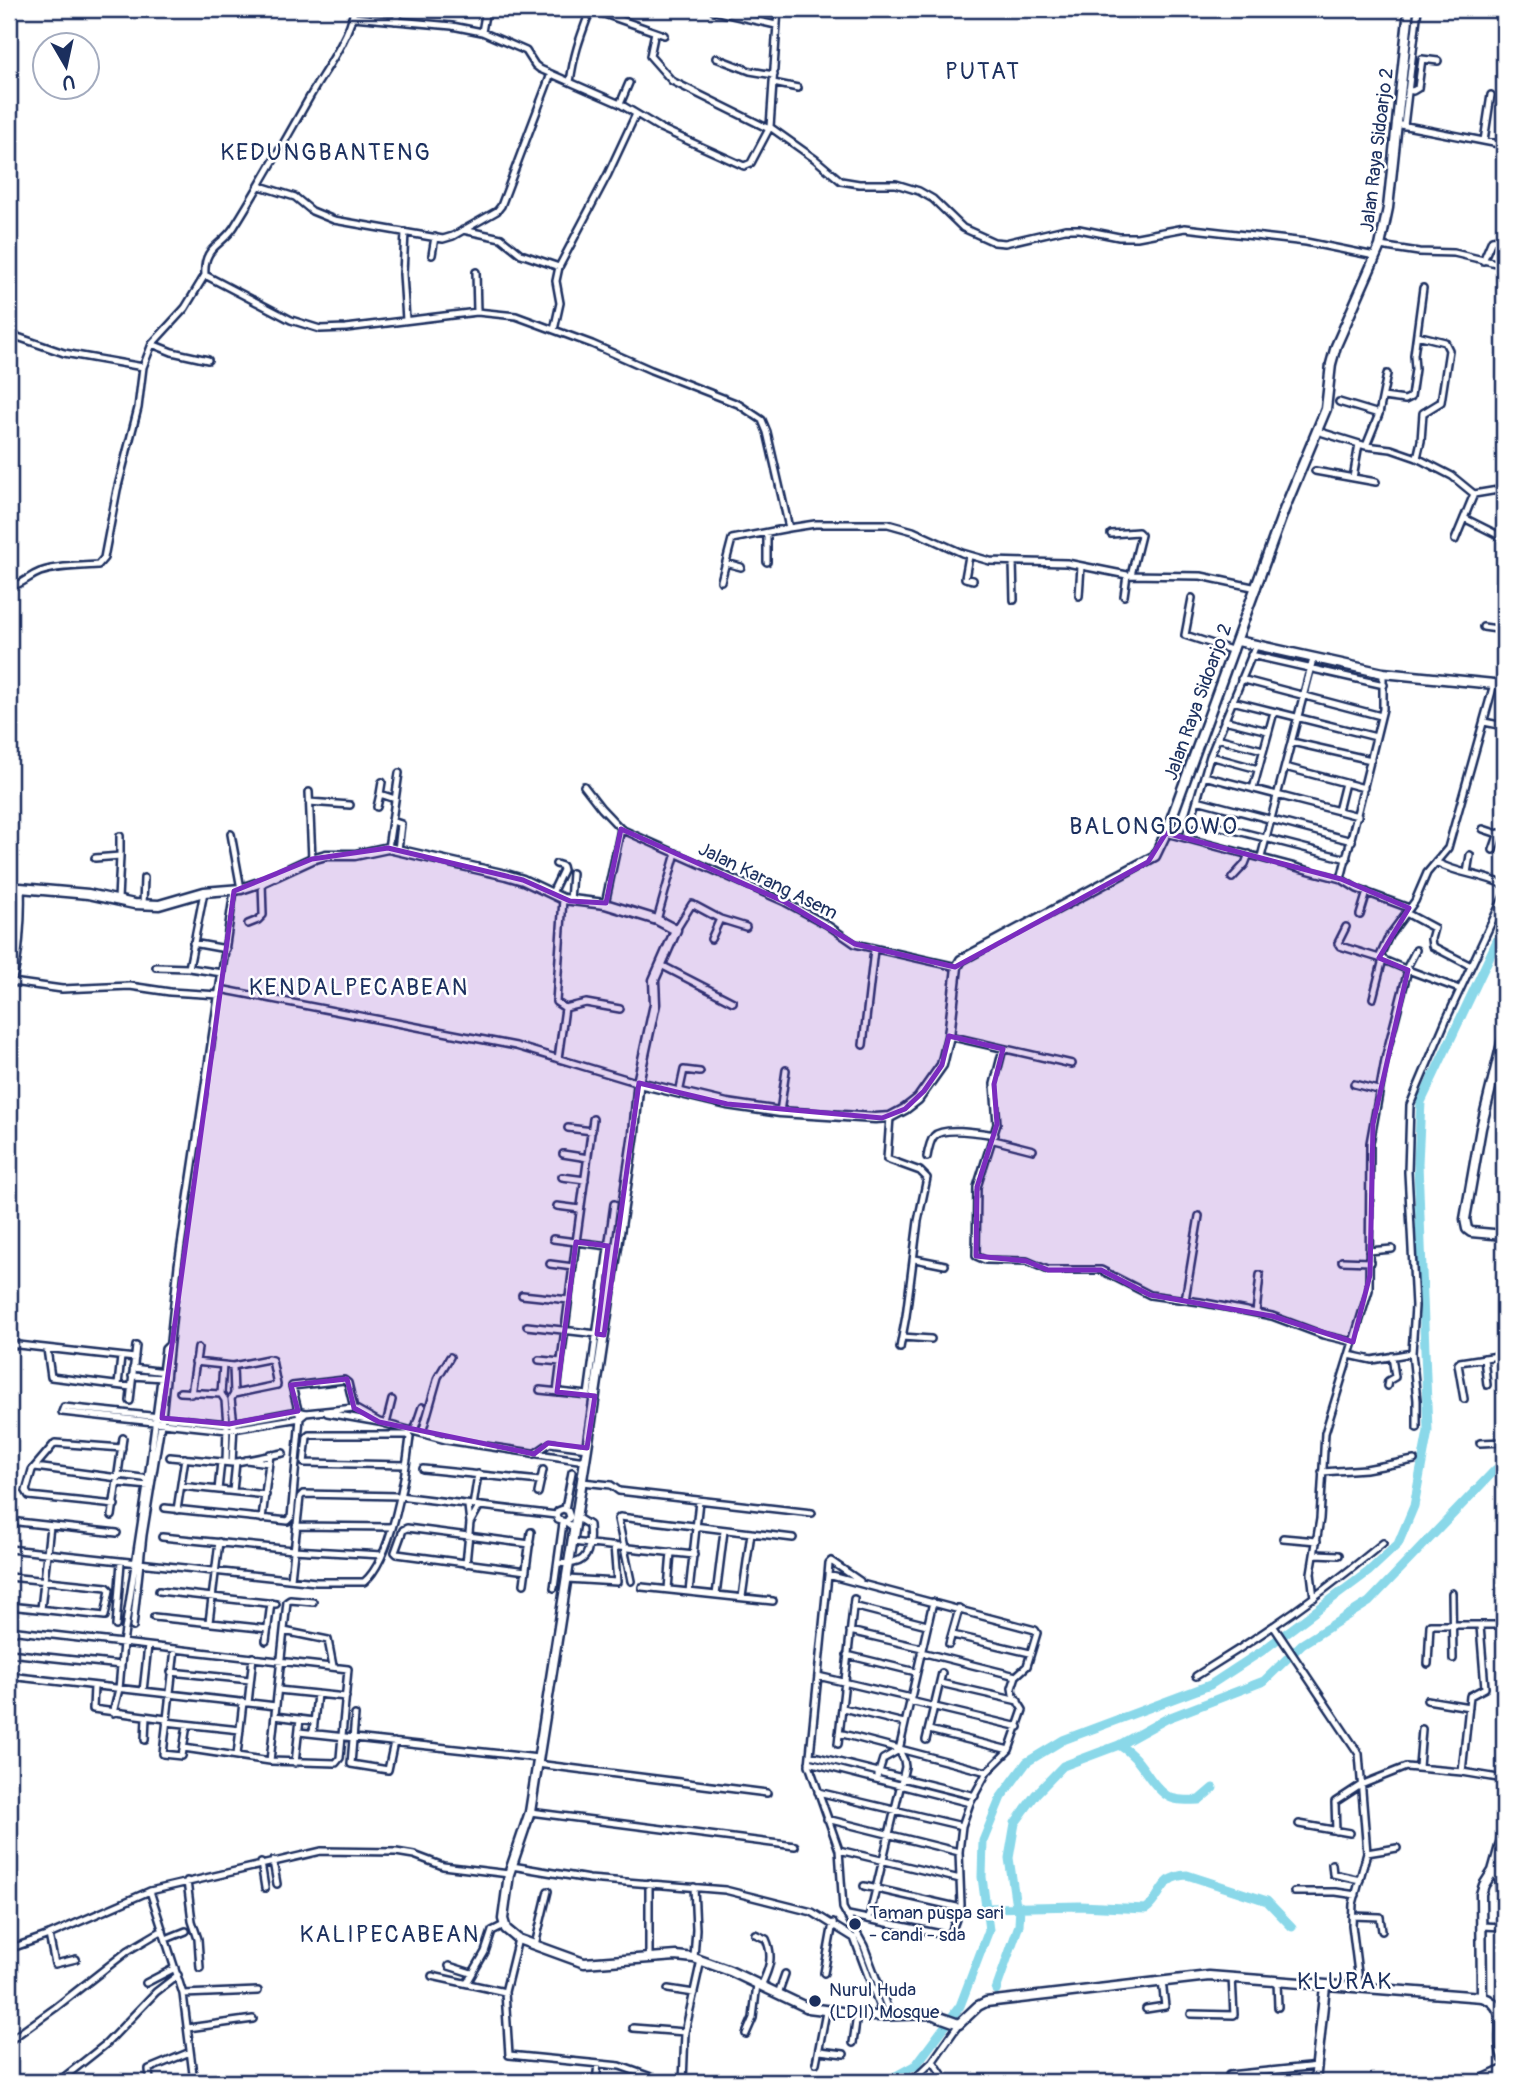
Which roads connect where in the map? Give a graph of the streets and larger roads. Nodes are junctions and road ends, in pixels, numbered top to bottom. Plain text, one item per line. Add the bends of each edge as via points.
1 (354, 9) edge
2 (401, 9) edge
3 (486, 9) edge
4 (778, 9) edge
5 (1409, 9) edge
6 (1418, 9) edge
7 (715, 11) dead end
8 (353, 17) junction
9 (395, 21) junction
10 (776, 26) junction
11 (482, 32) junction
12 (656, 32) junction
13 (664, 35) dead end
14 (716, 58) dead end
15 (1438, 61) dead end
16 (551, 74) junction
17 (774, 75) junction
18 (570, 82) junction
19 (629, 83) dead end
20 (773, 83) junction
21 (798, 88) dead end
22 (1408, 90) junction
23 (1491, 94) dead end
24 (620, 104) junction
25 (636, 114) junction
26 (1401, 126) junction
27 (769, 128) junction
28 (1483, 141) junction
29 (1504, 145) edge
30 (260, 186) junction
31 (463, 230) junction
32 (405, 232) junction
33 (435, 237) junction
34 (1504, 239) edge
35 (1383, 246) junction
36 (432, 255) dead end
37 (1375, 256) junction
38 (1483, 261) junction
39 (1504, 265) edge
40 (559, 267) junction
41 (476, 272) dead end
42 (205, 275) junction
43 (1423, 288) dead end
44 (477, 312) junction
45 (406, 320) junction
46 (554, 330) junction
47 (9, 334) edge
48 (1417, 335) junction
49 (152, 344) junction
50 (208, 360) dead end
51 (144, 367) junction
52 (1387, 374) dead end
53 (1383, 397) junction
54 (1339, 402) dead end
55 (1379, 414) junction
56 (1321, 432) junction
57 (1359, 444) junction
58 (1366, 446) junction
59 (1417, 458) junction
60 (1315, 471) dead end
61 (1353, 478) junction
62 (1376, 482) dead end
63 (1504, 489) edge
64 (1474, 494) junction
65 (1464, 518) junction
66 (789, 528) junction
67 (767, 533) junction
68 (1111, 534) dead end
69 (1504, 538) edge
70 (1455, 540) dead end
71 (969, 556) junction
72 (767, 562) dead end
73 (1013, 562) junction
74 (726, 563) junction
75 (1081, 566) junction
76 (741, 567) dead end
77 (1129, 575) junction
78 (973, 580) dead end
79 (721, 581) dead end
80 (9, 587) edge
81 (1257, 588) junction
82 (1079, 596) dead end
83 (1124, 596) dead end
84 (1192, 598) dead end
85 (1014, 600) dead end
86 (1483, 627) dead end
87 (1504, 630) edge
88 (1245, 643) junction
89 (1234, 651) junction
90 (1251, 655) junction
91 (1314, 659) junction
92 (1311, 669) junction
93 (1383, 673) junction
94 (1241, 679) junction
95 (1494, 684) junction
96 (1384, 685) junction
97 (1504, 685) edge
98 (1304, 695) junction
99 (1232, 701) junction
100 (1275, 712) junction
101 (1381, 716) junction
102 (1298, 718) junction
103 (1224, 720) junction
104 (1484, 722) junction
105 (1504, 726) edge
106 (1268, 731) junction
107 (1376, 737) junction
108 (1217, 738) junction
109 (1292, 741) junction
110 (1263, 750) junction
111 (1210, 756) junction
112 (1371, 760) junction
113 (1285, 767) junction
114 (1258, 769) junction
115 (399, 773) dead end
116 (1204, 776) junction
117 (382, 782) dead end
118 (1345, 783) junction
119 (583, 786) dead end
120 (1364, 788) junction
121 (1253, 789) junction
122 (309, 792) dead end
123 (380, 794) junction
124 (1279, 795) junction
125 (395, 799) junction
126 (1197, 800) junction
127 (309, 802) junction
128 (350, 805) dead end
129 (377, 807) dead end
130 (1338, 811) junction
131 (1358, 816) junction
132 (1192, 819) junction
133 (1272, 819) junction
134 (392, 821) junction
135 (621, 829) junction
136 (1483, 829) dead end
137 (232, 834) dead end
138 (1171, 834) junction
139 (1502, 834) edge
140 (120, 836) dead end
141 (1266, 838) junction
142 (1188, 839) junction
143 (1352, 841) junction
144 (388, 848) junction
145 (398, 850) junction
146 (1493, 850) dead end
147 (676, 853) junction
148 (1249, 854) junction
149 (1470, 855) dead end
150 (120, 856) junction
151 (1261, 857) junction
152 (95, 858) dead end
153 (312, 859) junction
154 (1347, 859) junction
155 (1436, 862) junction
156 (556, 864) dead end
157 (572, 873) dead end
158 (1467, 873) junction
159 (144, 878) dead end
160 (1232, 878) dead end
161 (1341, 879) junction
162 (262, 882) junction
163 (1504, 885) edge
164 (9, 887) edge
165 (22, 888) junction
166 (237, 890) junction
167 (204, 892) junction
168 (1367, 892) junction
169 (552, 893) junction
170 (1504, 896) edge
171 (118, 900) junction
172 (566, 900) junction
173 (605, 904) junction
174 (143, 905) junction
175 (1408, 911) junction
176 (1360, 915) dead end
177 (720, 919) junction
178 (657, 920) junction
179 (248, 923) dead end
180 (746, 927) dead end
181 (1346, 927) dead end
182 (676, 930) junction
183 (711, 939) dead end
184 (193, 943) junction
185 (226, 950) junction
186 (874, 950) junction
187 (1416, 950) dead end
188 (1381, 958) junction
189 (661, 965) junction
190 (1471, 966) junction
191 (156, 967) dead end
192 (957, 967) junction
193 (189, 968) junction
194 (1407, 970) junction
195 (222, 973) junction
196 (10, 985) edge
197 (1460, 989) junction
198 (220, 992) junction
199 (1373, 998) dead end
200 (733, 1002) dead end
201 (565, 1007) junction
202 (620, 1009) dead end
203 (1504, 1035) edge
204 (952, 1037) junction
205 (863, 1045) dead end
206 (1003, 1049) junction
207 (558, 1059) junction
208 (1073, 1064) dead end
209 (786, 1070) dead end
210 (700, 1072) dead end
211 (639, 1083) junction
212 (1354, 1084) dead end
213 (1378, 1090) junction
214 (679, 1093) junction
215 (780, 1112) junction
216 (593, 1119) dead end
217 (890, 1120) junction
218 (568, 1128) dead end
219 (592, 1131) junction
220 (994, 1137) junction
221 (1033, 1150) dead end
222 (563, 1154) dead end
223 (927, 1157) dead end
224 (588, 1158) junction
225 (562, 1177) dead end
226 (585, 1180) junction
227 (614, 1205) dead end
228 (557, 1206) dead end
229 (580, 1209) junction
230 (1199, 1216) dead end
231 (1504, 1235) edge
232 (553, 1239) dead end
233 (576, 1242) junction
234 (608, 1246) junction
235 (1392, 1250) dead end
236 (1369, 1251) junction
237 (915, 1259) junction
238 (1342, 1261) dead end
239 (1370, 1262) junction
240 (550, 1264) dead end
241 (945, 1265) dead end
242 (573, 1267) junction
243 (1260, 1275) dead end
244 (522, 1295) dead end
245 (569, 1300) junction
246 (1185, 1300) junction
247 (1256, 1313) junction
248 (527, 1326) dead end
249 (565, 1330) junction
250 (600, 1334) junction
251 (902, 1337) junction
252 (931, 1339) dead end
253 (1353, 1342) junction
254 (9, 1344) edge
255 (136, 1346) dead end
256 (198, 1348) dead end
257 (900, 1348) dead end
258 (47, 1349) junction
259 (1412, 1353) junction
260 (1349, 1354) junction
261 (1504, 1355) edge
262 (1392, 1356) junction
263 (121, 1357) junction
264 (450, 1357) dead end
265 (135, 1358) junction
266 (1484, 1358) junction
267 (539, 1360) dead end
268 (195, 1362) junction
269 (561, 1362) junction
270 (223, 1365) junction
271 (233, 1366) junction
272 (133, 1372) junction
273 (164, 1375) junction
274 (118, 1385) junction
275 (1487, 1385) dead end
276 (1387, 1386) dead end
277 (131, 1387) junction
278 (540, 1390) dead end
279 (180, 1392) dead end
280 (558, 1392) junction
281 (191, 1394) junction
282 (220, 1394) junction
283 (591, 1396) junction
284 (230, 1398) junction
285 (1464, 1399) dead end
286 (392, 1400) dead end
287 (130, 1401) dead end
288 (422, 1407) dead end
289 (354, 1408) junction
290 (324, 1412) junction
291 (299, 1414) junction
292 (159, 1421) junction
293 (379, 1422) junction
294 (386, 1424) junction
295 (230, 1427) junction
296 (1418, 1427) dead end
297 (414, 1431) junction
298 (422, 1433) junction
299 (123, 1438) dead end
300 (1504, 1441) edge
301 (1480, 1443) dead end
302 (122, 1448) junction
303 (587, 1448) junction
304 (283, 1453) dead end
305 (270, 1454) junction
306 (534, 1454) junction
307 (170, 1457) dead end
308 (185, 1458) junction
309 (246, 1460) junction
310 (1414, 1460) dead end
311 (585, 1461) junction
312 (229, 1462) junction
313 (269, 1463) junction
314 (406, 1465) junction
315 (35, 1467) junction
316 (423, 1469) dead end
317 (543, 1470) dead end
318 (572, 1472) dead end
319 (1322, 1472) junction
320 (478, 1474) junction
321 (118, 1478) junction
322 (540, 1481) junction
323 (582, 1482) junction
324 (150, 1483) junction
325 (181, 1486) junction
326 (218, 1490) junction
327 (233, 1491) junction
328 (538, 1493) dead end
329 (265, 1495) junction
330 (404, 1496) junction
331 (699, 1501) junction
332 (115, 1505) junction
333 (473, 1506) junction
334 (165, 1508) dead end
335 (177, 1510) junction
336 (566, 1510) junction
337 (577, 1513) junction
338 (811, 1513) dead end
339 (556, 1515) junction
340 (113, 1516) dead end
341 (262, 1519) junction
342 (9, 1521) edge
343 (564, 1522) junction
344 (470, 1523) junction
345 (50, 1526) junction
346 (296, 1526) junction
347 (392, 1527) junction
348 (574, 1528) junction
349 (697, 1528) junction
350 (724, 1531) junction
351 (531, 1532) dead end
352 (117, 1533) dead end
353 (751, 1533) junction
354 (468, 1536) junction
355 (162, 1537) dead end
356 (793, 1538) dead end
357 (1283, 1538) dead end
358 (219, 1542) junction
359 (572, 1542) junction
360 (1317, 1542) junction
361 (1383, 1543) dead end
362 (530, 1544) junction
363 (589, 1544) junction
364 (619, 1546) junction
365 (9, 1549) edge
366 (293, 1550) junction
367 (671, 1552) junction
368 (46, 1553) junction
369 (1316, 1553) junction
370 (382, 1555) junction
371 (694, 1555) junction
372 (1339, 1555) dead end
373 (121, 1562) junction
374 (138, 1563) junction
375 (559, 1563) junction
376 (466, 1564) junction
377 (569, 1564) junction
378 (215, 1571) junction
379 (526, 1571) junction
380 (828, 1575) junction
381 (9, 1577) edge
382 (291, 1579) junction
383 (567, 1579) junction
384 (45, 1581) junction
385 (631, 1581) dead end
386 (863, 1583) junction
387 (524, 1584) dead end
388 (642, 1587) dead end
389 (554, 1588) dead end
390 (668, 1590) junction
391 (159, 1591) dead end
392 (689, 1591) junction
393 (1452, 1593) dead end
394 (716, 1595) junction
395 (212, 1597) junction
396 (742, 1597) junction
397 (1314, 1598) junction
398 (773, 1601) dead end
399 (313, 1602) dead end
400 (933, 1602) junction
401 (9, 1606) edge
402 (41, 1609) junction
403 (959, 1609) junction
404 (154, 1617) dead end
405 (209, 1622) junction
406 (927, 1625) junction
407 (1452, 1625) junction
408 (1504, 1625) edge
409 (116, 1626) dead end
410 (1480, 1626) junction
411 (134, 1627) dead end
412 (1275, 1628) junction
413 (268, 1629) junction
414 (9, 1630) edge
415 (284, 1631) junction
416 (850, 1631) junction
417 (953, 1635) junction
418 (266, 1641) dead end
419 (123, 1643) junction
420 (949, 1644) dead end
421 (148, 1646) junction
422 (175, 1649) junction
423 (922, 1650) junction
424 (9, 1653) edge
425 (1030, 1653) junction
426 (847, 1656) junction
427 (253, 1657) junction
428 (1453, 1658) dead end
429 (281, 1660) junction
430 (1428, 1664) dead end
431 (121, 1665) junction
432 (334, 1666) junction
433 (171, 1672) junction
434 (916, 1672) junction
435 (942, 1673) dead end
436 (9, 1676) edge
437 (818, 1676) junction
438 (1016, 1676) junction
439 (1196, 1676) dead end
440 (250, 1680) junction
441 (845, 1681) junction
442 (940, 1683) junction
443 (94, 1686) junction
444 (119, 1689) junction
445 (278, 1690) junction
446 (143, 1691) junction
447 (169, 1694) junction
448 (317, 1694) junction
449 (346, 1697) junction
450 (910, 1699) junction
451 (1427, 1700) dead end
452 (1018, 1701) junction
453 (245, 1702) junction
454 (276, 1706) junction
455 (933, 1707) junction
456 (1469, 1707) junction
457 (843, 1708) junction
458 (113, 1713) junction
459 (355, 1715) dead end
460 (275, 1716) junction
461 (146, 1717) junction
462 (300, 1719) junction
463 (166, 1721) junction
464 (314, 1721) junction
465 (905, 1723) junction
466 (187, 1725) junction
467 (1018, 1727) junction
468 (1422, 1729) dead end
469 (240, 1730) junction
470 (929, 1730) junction
471 (299, 1732) junction
472 (313, 1733) junction
473 (839, 1733) junction
474 (348, 1736) junction
475 (145, 1740) dead end
476 (926, 1740) dead end
477 (394, 1742) junction
478 (838, 1744) dead end
479 (184, 1748) junction
480 (899, 1749) junction
481 (1009, 1751) junction
482 (237, 1755) junction
483 (810, 1755) junction
484 (270, 1761) junction
485 (538, 1761) junction
486 (809, 1762) junction
487 (295, 1763) junction
488 (1419, 1767) junction
489 (987, 1772) junction
490 (1462, 1772) junction
491 (877, 1777) junction
492 (1504, 1779) edge
493 (902, 1782) junction
494 (1361, 1785) junction
495 (818, 1792) junction
496 (766, 1793) dead end
497 (975, 1797) junction
498 (970, 1803) junction
499 (896, 1811) junction
500 (530, 1812) junction
501 (827, 1819) junction
502 (1298, 1824) dead end
503 (962, 1826) junction
504 (1336, 1831) junction
505 (1504, 1832) edge
506 (1350, 1833) dead end
507 (889, 1836) junction
508 (795, 1846) dead end
509 (1396, 1848) dead end
510 (839, 1850) junction
511 (959, 1852) junction
512 (1367, 1853) junction
513 (883, 1859) junction
514 (273, 1861) junction
515 (261, 1863) junction
516 (1332, 1864) dead end
517 (510, 1870) junction
518 (1493, 1871) junction
519 (960, 1879) junction
520 (1360, 1880) junction
521 (187, 1881) junction
522 (649, 1883) junction
523 (277, 1884) dead end
524 (864, 1886) dead end
525 (694, 1887) junction
526 (265, 1888) dead end
527 (876, 1889) junction
528 (150, 1891) junction
529 (548, 1891) dead end
530 (1294, 1892) dead end
531 (1356, 1895) junction
532 (1500, 1899) dead end
533 (961, 1908) junction
534 (848, 1915) junction
535 (1352, 1916) junction
536 (869, 1919) junction
537 (833, 1923) junction
538 (504, 1926) junction
539 (1482, 1926) junction
540 (1504, 1927) edge
541 (163, 1930) junction
542 (854, 1930) junction
543 (186, 1931) dead end
544 (1382, 1931) dead end
545 (755, 1934) dead end
546 (49, 1935) junction
547 (166, 1939) junction
548 (518, 1939) junction
549 (535, 1945) junction
550 (9, 1949) edge
551 (649, 1958) junction
552 (76, 1959) dead end
553 (697, 1959) junction
554 (449, 1966) dead end
555 (175, 1968) junction
556 (201, 1968) dead end
557 (471, 1973) junction
558 (824, 1973) dead end
559 (785, 1974) dead end
560 (178, 1975) junction
561 (432, 1976) dead end
562 (1232, 1977) junction
563 (1162, 1980) junction
564 (1277, 1981) junction
565 (146, 1983) dead end
566 (467, 1983) junction
567 (759, 1985) junction
568 (1325, 1986) junction
569 (668, 1989) dead end
570 (1360, 1989) junction
571 (258, 1991) dead end
572 (505, 1992) junction
573 (694, 1993) junction
574 (183, 1994) junction
575 (778, 1995) junction
576 (1482, 1997) junction
577 (1278, 2007) dead end
578 (1146, 2009) dead end
579 (826, 2012) junction
580 (1191, 2014) dead end
581 (857, 2015) junction
582 (886, 2016) junction
583 (253, 2018) dead end
584 (1503, 2021) edge
585 (955, 2022) junction
586 (188, 2028) junction
587 (632, 2028) dead end
588 (685, 2032) junction
589 (746, 2034) dead end
590 (9, 2041) edge
591 (853, 2043) dead end
592 (820, 2051) junction
593 (190, 2052) junction
594 (844, 2054) dead end
595 (1504, 2059) edge
596 (933, 2061) junction
597 (816, 2063) dead end
598 (598, 2064) junction
599 (1318, 2066) junction
600 (1504, 2070) edge
601 (1229, 2075) dead end
602 (58, 2082) edge
603 (150, 2082) edge
604 (194, 2082) edge
605 (596, 2082) edge
606 (665, 2082) edge
607 (683, 2082) edge
608 (911, 2082) edge
609 (947, 2082) edge
610 (1315, 2082) edge
611 (1478, 2082) edge
612 (1502, 2082) edge

1 - 8 street
2 - 9 street
3 - 11 street
4 - 10 street
5 - 26 street, Jalan Raya Sidoarjo 2
6 - 22 street
7 - 10 street
8 - 9 street
8 - 30 street
9 - 11 street
10 - 17 street
11 - 16 street via 526,51 535,65
12 - 13 street
12 - 18 street via 597,10 590,12 572,60
12 - 27 street via 650,56 672,81
14 - 17 street
15 - 22 street via 1422,59 1418,88
16 - 18 street
16 - 31 street via 500,206
17 - 20 street
18 - 24 street
19 - 24 street
20 - 21 street
20 - 27 street
22 - 26 street
23 - 28 street
24 - 25 street
25 - 27 street via 744,166 751,163
25 - 40 street
26 - 28 street
26 - 35 street, Jalan Raya Sidoarjo 2
27 - 37 street via 841,181 896,184 919,191 964,228 994,242 1065,229 1138,237 1185,228 1306,242
28 - 29 street
30 - 32 street via 295,197 322,216
30 - 42 street via 225,238 209,249
31 - 33 street via 448,238
31 - 40 street via 501,238 521,254
32 - 33 street
32 - 45 street
33 - 36 street
34 - 38 street via 1491,242
35 - 37 street, Jalan Raya Sidoarjo 2
35 - 38 street via 1454,253
37 - 56 street, Jalan Raya Sidoarjo 2 via 1333,355
38 - 39 street
40 - 46 street
41 - 44 street
42 - 45 street via 291,320 320,329
42 - 49 street via 185,309
43 - 48 street
44 - 45 street
44 - 46 street via 516,316
46 - 66 street via 710,391 756,414 767,432
47 - 51 street via 64,354
48 - 53 street via 1411,397
48 - 59 street via 1445,342 1449,351 1441,402 1423,413
49 - 50 street
49 - 51 street
51 - 80 street via 102,562 41,572
52 - 53 street
53 - 55 street
54 - 55 street
55 - 58 street
56 - 57 street
56 - 81 street, Jalan Raya Sidoarjo 2 via 1299,471
57 - 58 street
57 - 61 street
58 - 59 street
59 - 64 street
60 - 61 street
61 - 62 street
63 - 64 street
64 - 65 street
65 - 69 street
65 - 70 street
66 - 67 street
66 - 71 street via 888,524
67 - 72 street
67 - 74 street via 733,539
68 - 77 street via 1141,535
71 - 73 street
71 - 78 street via 965,578
73 - 75 street
73 - 85 street
74 - 76 street
74 - 79 street
75 - 77 street
75 - 82 street
77 - 81 street via 1201,576
77 - 83 street
81 - 88 street, Jalan Raya Sidoarjo 2
84 - 89 street via 1185,635
86 - 87 street
88 - 89 street, Jalan Raya Sidoarjo 2
88 - 90 street
88 - 91 street
89 - 138 street, Jalan Raya Sidoarjo 2
90 - 92 street
90 - 94 street
91 - 92 street
91 - 93 street
92 - 96 street
92 - 98 street
93 - 95 street
93 - 96 street
94 - 98 street
94 - 99 street
95 - 97 street
95 - 104 street
96 - 101 street
98 - 101 street
98 - 102 street
99 - 100 street
99 - 103 street
100 - 102 street
100 - 106 street
101 - 107 street
102 - 107 street
102 - 109 street
103 - 106 street
103 - 108 street
104 - 105 street
104 - 155 street via 1448,848
106 - 110 street
107 - 112 street
108 - 110 street
108 - 111 street
109 - 112 street
109 - 113 street
110 - 114 street
111 - 114 street
111 - 116 street
112 - 120 street
113 - 118 street
113 - 124 street
114 - 121 street
115 - 125 street
116 - 121 street
116 - 126 street
117 - 123 street
118 - 120 street
118 - 130 street
119 - 135 street, Jalan Karang Asem
120 - 131 street
121 - 124 street
122 - 127 street
123 - 125 street
123 - 129 street
124 - 130 street
124 - 133 street
125 - 134 street
126 - 132 street
126 - 133 street
127 - 128 street
127 - 153 street
130 - 131 street
131 - 143 street
132 - 141 street
132 - 142 street
133 - 141 street
133 - 143 street
134 - 144 street
134 - 145 street via 401,824
135 - 147 street, Jalan Karang Asem
135 - 173 street
136 - 139 street
137 - 166 street
138 - 142 street
138 - 192 street, Jalan Raya Sidoarjo 2 via 1148,862 965,957
139 - 146 street
140 - 150 street
141 - 151 street
141 - 154 street
142 - 148 street
143 - 154 street
144 - 145 street
144 - 153 street
145 - 169 street via 506,874
147 - 178 street
147 - 186 street, Jalan Karang Asem via 785,902
148 - 151 street
148 - 160 street
149 - 158 street
150 - 152 street
150 - 171 street
151 - 161 street
153 - 162 street
154 - 161 street
155 - 158 street via 1453,872
155 - 175 street
156 - 169 street via 562,870
157 - 172 street
158 - 163 street
159 - 174 street
161 - 168 street
162 - 166 street
162 - 179 street via 262,915
164 - 165 street
165 - 171 street via 34,885
165 - 196 street
166 - 167 street
166 - 185 street
167 - 174 street
167 - 184 street
168 - 175 street
168 - 176 street
169 - 172 street
170 - 190 street
171 - 174 street
172 - 173 street
172 - 201 street via 555,999
173 - 178 street
175 - 188 street via 1389,936
175 - 190 street via 1434,928 1432,946
177 - 180 street
177 - 182 street via 692,904
177 - 183 street
178 - 182 street
181 - 188 street via 1339,946
182 - 189 street
184 - 185 street
184 - 193 street
185 - 195 street
186 - 192 street, Jalan Karang Asem
186 - 205 street
187 - 194 street
188 - 194 street
188 - 199 street
189 - 200 street
189 - 211 street via 653,986 654,1004
190 - 197 street
191 - 193 street
192 - 204 street
193 - 195 street
194 - 197 street
194 - 213 street
195 - 198 street
196 - 198 street
197 - 259 street via 1410,1105
198 - 207 street via 516,1046
198 - 273 street
201 - 202 street via 586,1003
201 - 207 street
203 - 231 street via 1465,1219 1471,1233
204 - 206 street
204 - 217 street via 942,1065 924,1091
206 - 208 street
206 - 220 street via 994,1084
207 - 211 street
209 - 215 street
210 - 214 street via 684,1070
211 - 214 street
211 - 250 street
212 - 213 street
213 - 236 street via 1370,1143
214 - 215 street
215 - 217 street
216 - 219 street
217 - 237 street via 887,1159 927,1178
218 - 219 street
219 - 224 street
220 - 221 street
220 - 223 street via 959,1131 937,1134
220 - 246 street via 977,1187 976,1256 1027,1261 1048,1270 1101,1270 1150,1295
222 - 224 street
224 - 226 street
225 - 226 street
226 - 229 street
227 - 234 street
228 - 229 street
229 - 233 street
230 - 246 street
232 - 233 street
233 - 234 street
233 - 242 street
234 - 250 street
235 - 236 street
236 - 239 street
237 - 241 street
237 - 251 street
238 - 239 street
239 - 253 street via 1365,1306
240 - 242 street
242 - 245 street
243 - 247 street
244 - 245 street
245 - 249 street
246 - 247 street
247 - 253 street
248 - 249 street
249 - 250 street
249 - 269 street
250 - 283 street
251 - 252 street
251 - 257 street
253 - 260 street
254 - 258 street
255 - 265 street
256 - 268 street
258 - 263 street
258 - 274 street via 51,1377
259 - 262 street
259 - 296 street
260 - 262 street via 1370,1360
260 - 319 street via 1325,1433
261 - 266 street
262 - 276 street via 1395,1377
263 - 265 street
263 - 274 street
264 - 298 street via 434,1387
265 - 272 street
266 - 275 street
266 - 285 street via 1458,1364
267 - 269 street
268 - 270 street
268 - 281 street
269 - 280 street
270 - 271 street
270 - 282 street
271 - 284 street
271 - 284 street via 270,1359 278,1382 275,1387
272 - 273 street
272 - 277 street
273 - 292 street
274 - 277 street
277 - 287 street
278 - 280 street
279 - 281 street
280 - 283 street
281 - 282 street
282 - 284 street
283 - 303 street
284 - 295 street
286 - 294 street
288 - 297 street
289 - 290 street
289 - 291 street via 344,1380 294,1384
289 - 293 street
290 - 291 street
290 - 293 street
291 - 295 street
291 - 341 street via 291,1518
292 - 292 street via 63,1414 62,1408
292 - 295 street
292 - 324 street
293 - 294 street
294 - 297 street
295 - 312 street
297 - 298 street
298 - 306 street
299 - 302 street
300 - 301 street
302 - 315 street via 58,1442
302 - 321 street
303 - 306 street via 550,1443
303 - 311 street
304 - 305 street
305 - 309 street
305 - 313 street
306 - 311 street
307 - 308 street
308 - 312 street
308 - 325 street
309 - 312 street
309 - 313 street
310 - 319 street
311 - 323 street
312 - 326 street
312 - 327 street
313 - 329 street
314 - 314 street via 408,1435 307,1437 304,1463
314 - 330 street
315 - 321 street
315 - 332 street via 26,1490 29,1496
316 - 320 street
317 - 322 street
318 - 336 street
319 - 360 street
320 - 322 street
320 - 333 street
321 - 324 street
321 - 332 street
322 - 328 street
323 - 331 street
323 - 337 street
324 - 374 street
325 - 326 street
325 - 335 street
326 - 327 street
327 - 329 street
329 - 341 street
330 - 333 street
330 - 346 street via 303,1494
330 - 347 street
331 - 338 street
331 - 349 street
332 - 340 street
333 - 339 street
333 - 344 street
333 - 344 street
334 - 335 street
335 - 341 street
336 - 337 street
336 - 339 street
336 - 343 street via 570,1517
337 - 348 street
337 - 363 street via 589,1525
339 - 343 street
342 - 345 street
343 - 348 street
343 - 375 street
344 - 354 street
345 - 352 street
345 - 368 street
346 - 347 street
346 - 366 street
347 - 370 street
348 - 359 street
349 - 350 street
349 - 364 street via 620,1517
349 - 371 street
350 - 353 street
350 - 394 street
351 - 362 street
353 - 356 street
353 - 396 street
354 - 362 street
354 - 376 street
354 - 376 street via 405,1528 395,1552
355 - 358 street
357 - 360 street
358 - 366 street
358 - 378 street
359 - 363 street
359 - 377 street
360 - 369 street
361 - 397 street
362 - 379 street
363 - 364 street
363 - 377 street via 584,1559
364 - 367 street
364 - 383 street via 618,1582
364 - 385 street
365 - 368 street
366 - 370 street
366 - 382 street
367 - 371 street
367 - 390 street
368 - 373 street
368 - 384 street
369 - 372 street
369 - 397 street via 1311,1573
370 - 382 street via 364,1582
371 - 392 street
373 - 374 street
373 - 409 street
374 - 378 street
374 - 411 street
374 - 419 street
375 - 377 street
375 - 389 street
376 - 379 street
377 - 383 street
378 - 382 street
378 - 395 street
379 - 387 street
380 - 386 street
380 - 386 street via 833,1561
380 - 437 street
381 - 384 street
383 - 485 street
384 - 402 street
384 - 402 street via 109,1589 106,1616
386 - 400 street
388 - 390 street
390 - 392 street
391 - 395 street
392 - 394 street
393 - 407 street
394 - 396 street
395 - 405 street
395 - 413 street via 273,1603
396 - 398 street
397 - 412 street
399 - 415 street via 287,1601
400 - 403 street
400 - 406 street
401 - 402 street
403 - 417 street
403 - 425 street via 1035,1630
404 - 405 street
405 - 413 street
406 - 416 street via 853,1603
406 - 423 street
407 - 410 street
407 - 428 street
407 - 430 street via 1429,1627
408 - 410 street
410 - 456 street via 1485,1688 1471,1694
412 - 439 street
412 - 494 street via 1359,1751
413 - 418 street
414 - 419 street
415 - 429 street
415 - 432 street via 328,1640
416 - 423 street
416 - 426 street
417 - 420 street
417 - 425 street
419 - 421 street
419 - 431 street
421 - 422 street
421 - 446 street
422 - 427 street
422 - 433 street
423 - 434 street
423 - 438 street
424 - 431 street
425 - 438 street via 1027,1666
426 - 434 street
426 - 441 street
427 - 429 street
427 - 440 street
429 - 432 street
429 - 445 street
431 - 444 street
432 - 449 street via 348,1669
433 - 440 street
433 - 447 street
434 - 450 street
435 - 442 street
436 - 443 street
437 - 441 street
437 - 483 street
438 - 452 street via 1012,1691
440 - 453 street
441 - 450 street
441 - 457 street
442 - 452 street
442 - 455 street
443 - 444 street
443 - 458 street via 93,1709
444 - 446 street
444 - 458 street
445 - 448 street
445 - 454 street
446 - 447 street
447 - 453 street
447 - 463 street
448 - 449 street
448 - 464 street
449 - 474 street
450 - 455 street
450 - 465 street
451 - 456 street
452 - 467 street via 1023,1710
453 - 454 street
453 - 469 street
454 - 460 street
455 - 467 street
455 - 470 street
456 - 490 street
457 - 465 street
457 - 473 street
458 - 461 street
459 - 474 street
460 - 462 street
460 - 484 street
461 - 463 street
461 - 475 street
462 - 464 street
462 - 471 street
463 - 466 street
463 - 479 street via 163,1754 181,1756
464 - 472 street
465 - 480 street
466 - 469 street
466 - 479 street
467 - 481 street
468 - 488 street
469 - 482 street
470 - 476 street
470 - 481 street
471 - 472 street
471 - 487 street
472 - 474 street
473 - 478 street
473 - 480 street
474 - 477 street
474 - 477 street via 351,1764 384,1771
474 - 487 street via 336,1763
477 - 485 street
479 - 482 street
480 - 489 street
480 - 491 street via 883,1759
480 - 493 street via 905,1763
481 - 489 street
482 - 484 street
483 - 486 street
483 - 491 street
484 - 487 street
485 - 496 street
485 - 500 street
486 - 491 street
486 - 495 street
488 - 490 street
488 - 494 street via 1400,1768
489 - 497 street
490 - 492 street
491 - 493 street
493 - 497 street
493 - 498 street
493 - 499 street
494 - 504 street via 1334,1804
494 - 512 street
495 - 499 street
495 - 501 street
497 - 498 street
498 - 503 street
499 - 503 street
499 - 507 street
500 - 508 street
500 - 517 street
501 - 507 street
501 - 510 street
502 - 504 street
503 - 511 street
504 - 506 street
505 - 518 street
507 - 511 street
507 - 513 street
509 - 512 street
510 - 513 street
510 - 534 street via 842,1905
511 - 519 street
512 - 520 street
513 - 519 street
513 - 527 street
514 - 515 street
514 - 517 street via 335,1850 396,1852 443,1866
514 - 523 street
515 - 521 street
515 - 526 street
516 - 520 street via 1333,1874
517 - 522 street
517 - 538 street
518 - 532 street
518 - 539 street via 1482,1890
519 - 533 street
520 - 531 street
521 - 528 street
521 - 556 street
522 - 525 street
522 - 551 street
524 - 527 street
525 - 537 street via 799,1908
525 - 553 street
527 - 533 street
527 - 536 street
528 - 541 street
528 - 546 street
529 - 549 street
530 - 531 street
531 - 535 street
533 - 536 street via 948,1935
534 - 536 street
534 - 542 street
535 - 544 street via 1380,1917
535 - 570 street
537 - 542 street
537 - 558 street
538 - 548 street
538 - 557 street via 492,1932
539 - 540 street
539 - 576 street
541 - 547 street
541 - 590 street via 129,1950
542 - 582 street
543 - 547 street
545 - 567 street via 766,1939 771,1955
546 - 550 street
546 - 552 street via 55,1964
547 - 555 street
548 - 549 street
548 - 572 street
549 - 551 street via 584,1963
551 - 553 street
553 - 567 street
553 - 573 street
554 - 557 street
555 - 560 street
555 - 565 street
557 - 566 street
559 - 575 street
560 - 574 street
560 - 602 street via 106,2044
561 - 566 street
562 - 563 street
562 - 564 street
562 - 580 street via 1235,2014
563 - 578 street via 1166,2006
563 - 585 street via 983,2003
564 - 568 street
564 - 577 street
566 - 572 street
567 - 575 street
567 - 589 street
568 - 570 street
568 - 599 street
569 - 573 street
570 - 576 street
571 - 574 street
572 - 598 street via 509,2055
573 - 588 street
574 - 586 street
575 - 579 street
576 - 584 street via 1495,2004
579 - 581 street
579 - 592 street
581 - 582 street
581 - 591 street
582 - 585 street via 925,2013
583 - 586 street
584 - 595 street via 1500,2048
585 - 596 street
586 - 593 street
587 - 588 street
588 - 607 street
592 - 594 street
592 - 597 street
593 - 603 street via 149,2069
593 - 604 street
596 - 608 street
596 - 609 street
598 - 605 street
598 - 606 street via 629,2068
599 - 601 street
599 - 610 street
600 - 611 street
600 - 612 street

